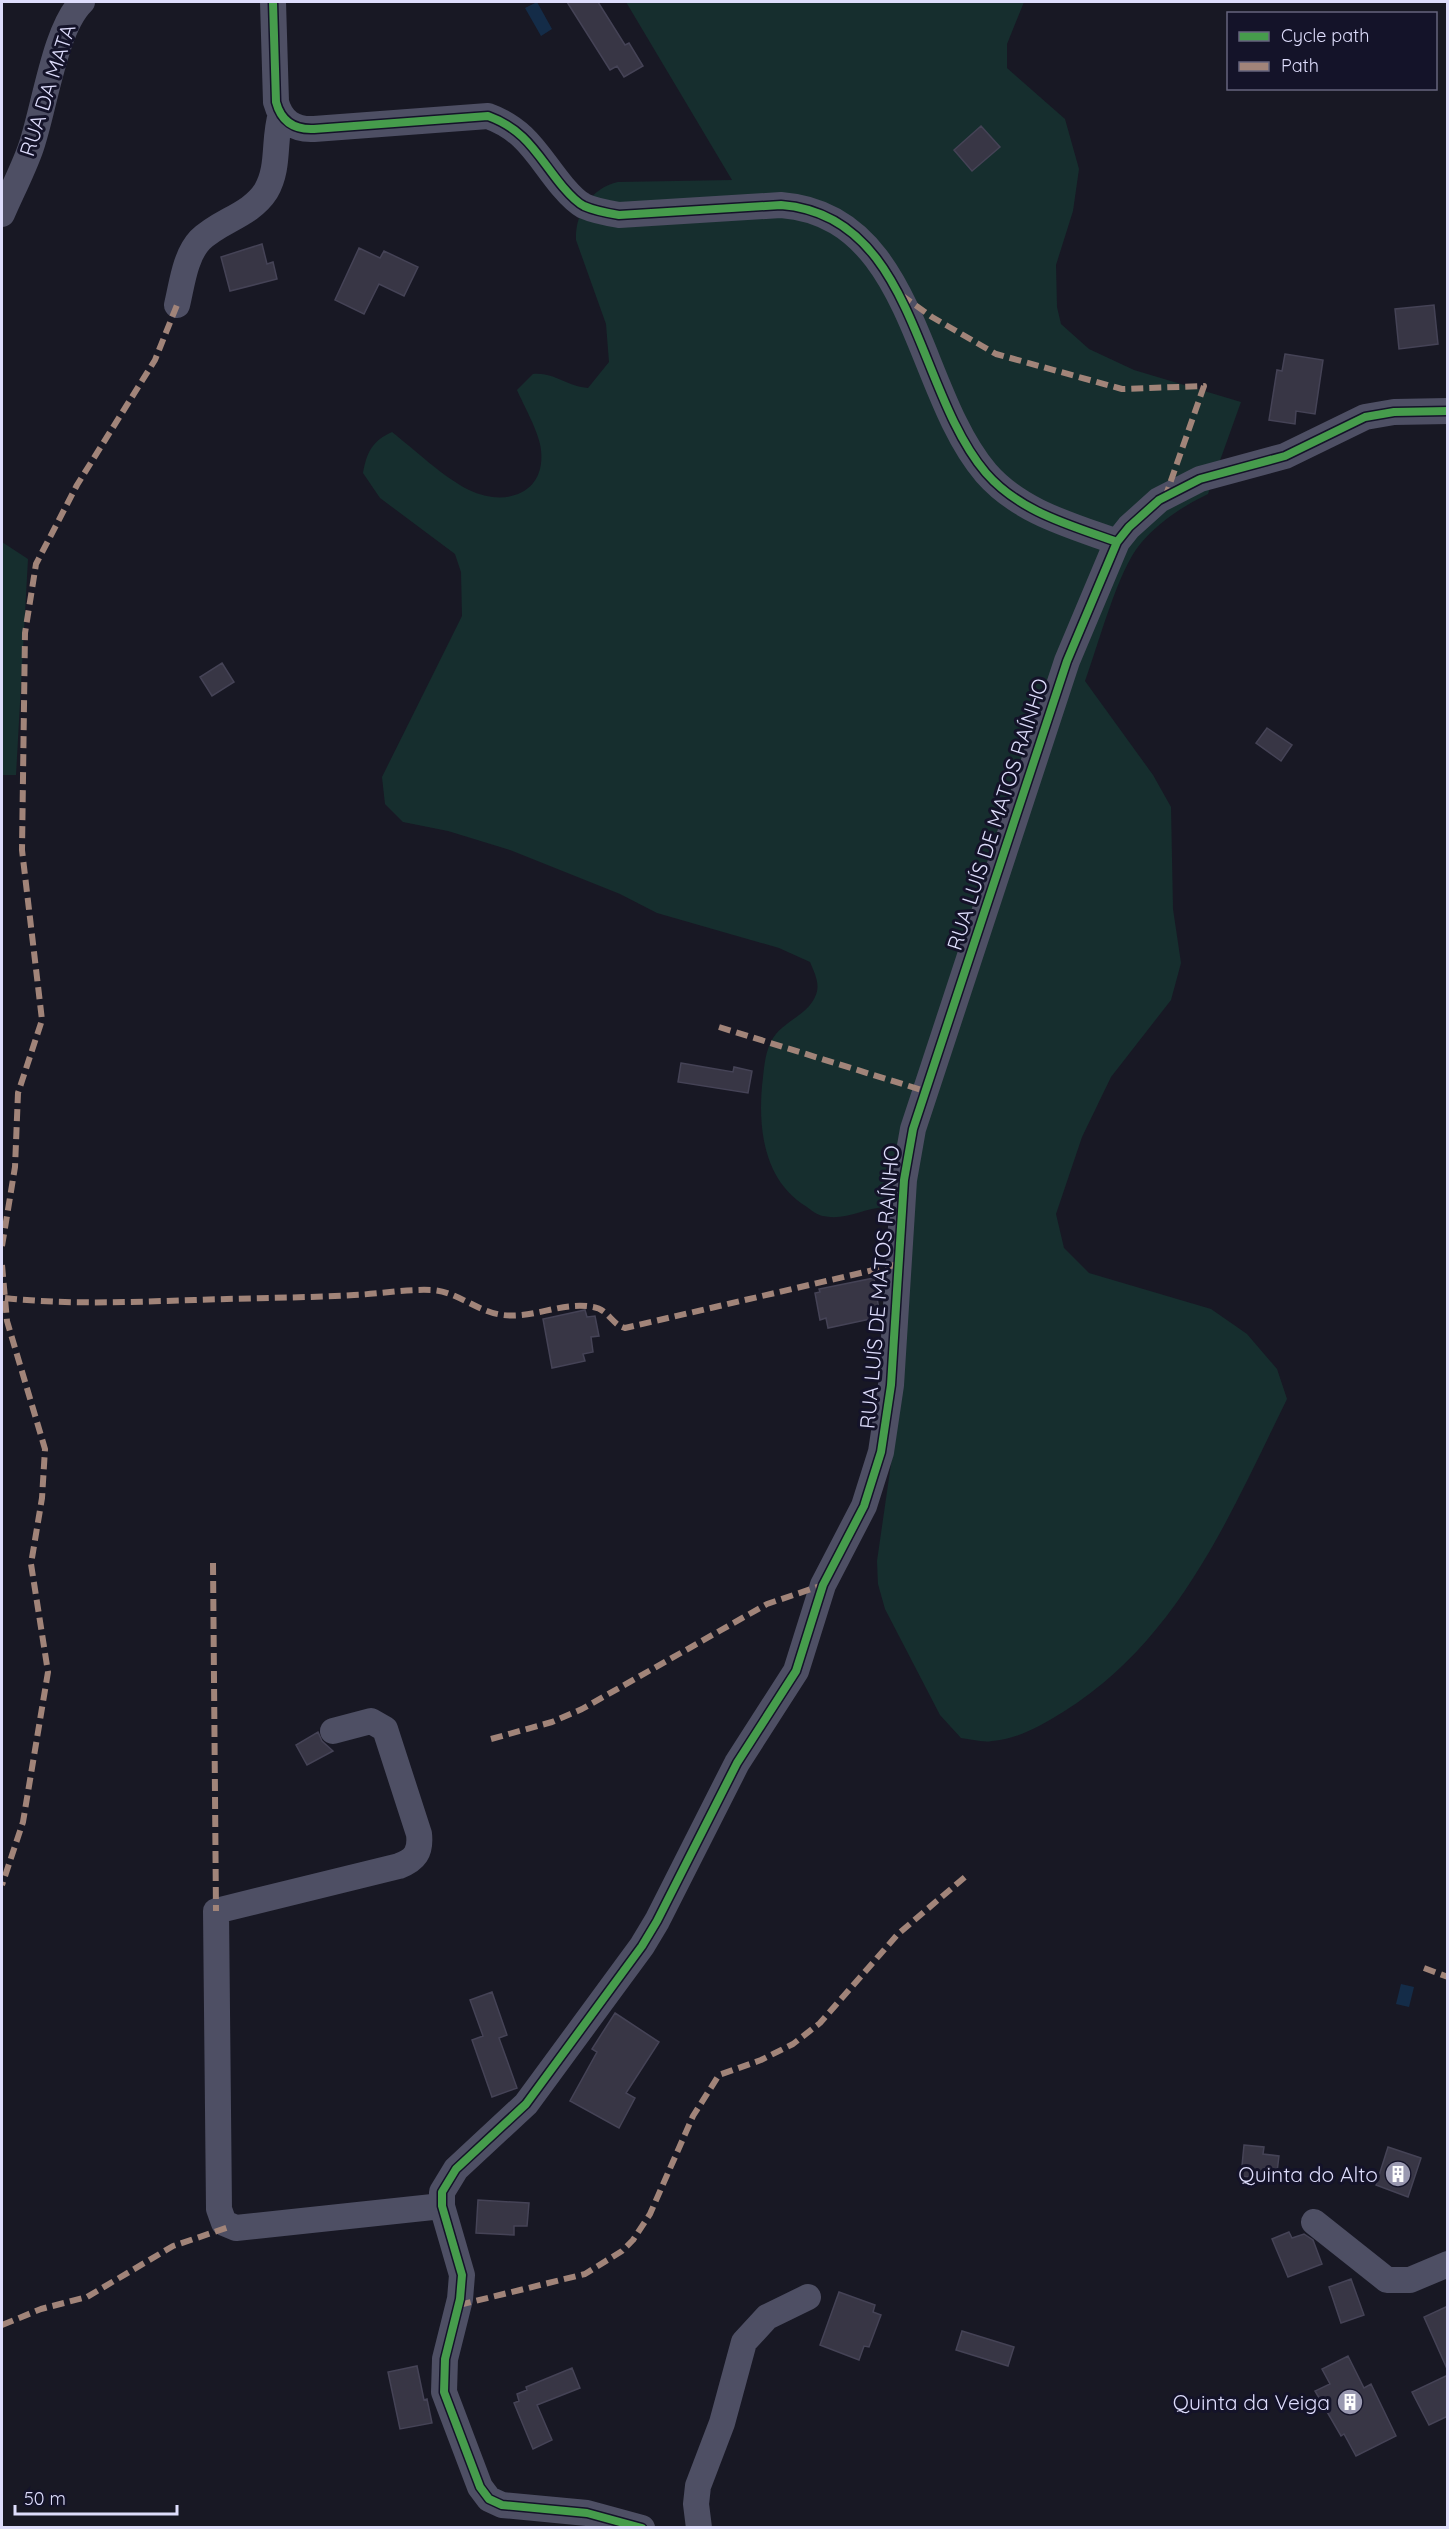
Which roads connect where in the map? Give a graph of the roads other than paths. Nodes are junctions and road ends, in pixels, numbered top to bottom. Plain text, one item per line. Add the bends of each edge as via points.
1 (82, 2) edge
2 (273, 2) edge
3 (281, 114) junction
4 (2, 214) edge
5 (177, 305) dead end
6 (1448, 411) edge
7 (1117, 542) junction
8 (333, 1731) dead end
9 (442, 2206) junction
10 (1314, 2222) dead end
11 (1448, 2264) edge
12 (808, 2297) dead end
13 (642, 2528) edge
14 (699, 2528) edge

1 - 4 street, RUA DA MATA via 72,11 48,81 31,150
2 - 3 street via 275,93
3 - 5 street via 276,166 270,184 248,211 199,241 190,257
3 - 7 street via 294,126 309,129 488,116 508,123 523,135 567,192 582,205 601,212 619,215 781,205 821,213 862,242 891,277 955,424 987,474 1024,505 1045,516
6 - 7 street, RUA LUÍS DE MATOS RAÍNHO via 1365,417 1285,456 1200,479 1159,500
7 - 9 street, RUA LUÍS DE MATOS RAÍNHO via 1067,661 913,1129 904,1180 888,1409 870,1490 826,1579 792,1679 737,1763 657,1922 526,2104 448,2178
8 - 9 street via 371,1720 385,1729 419,1834 419,1847 414,1858 399,1866 216,1911 219,2209 224,2223 236,2229
9 - 13 street via 462,2275 445,2359 444,2392 483,2492 502,2505 587,2513
10 - 11 street via 1387,2280 1410,2280
12 - 14 street via 767,2317 744,2342 722,2423 698,2486

